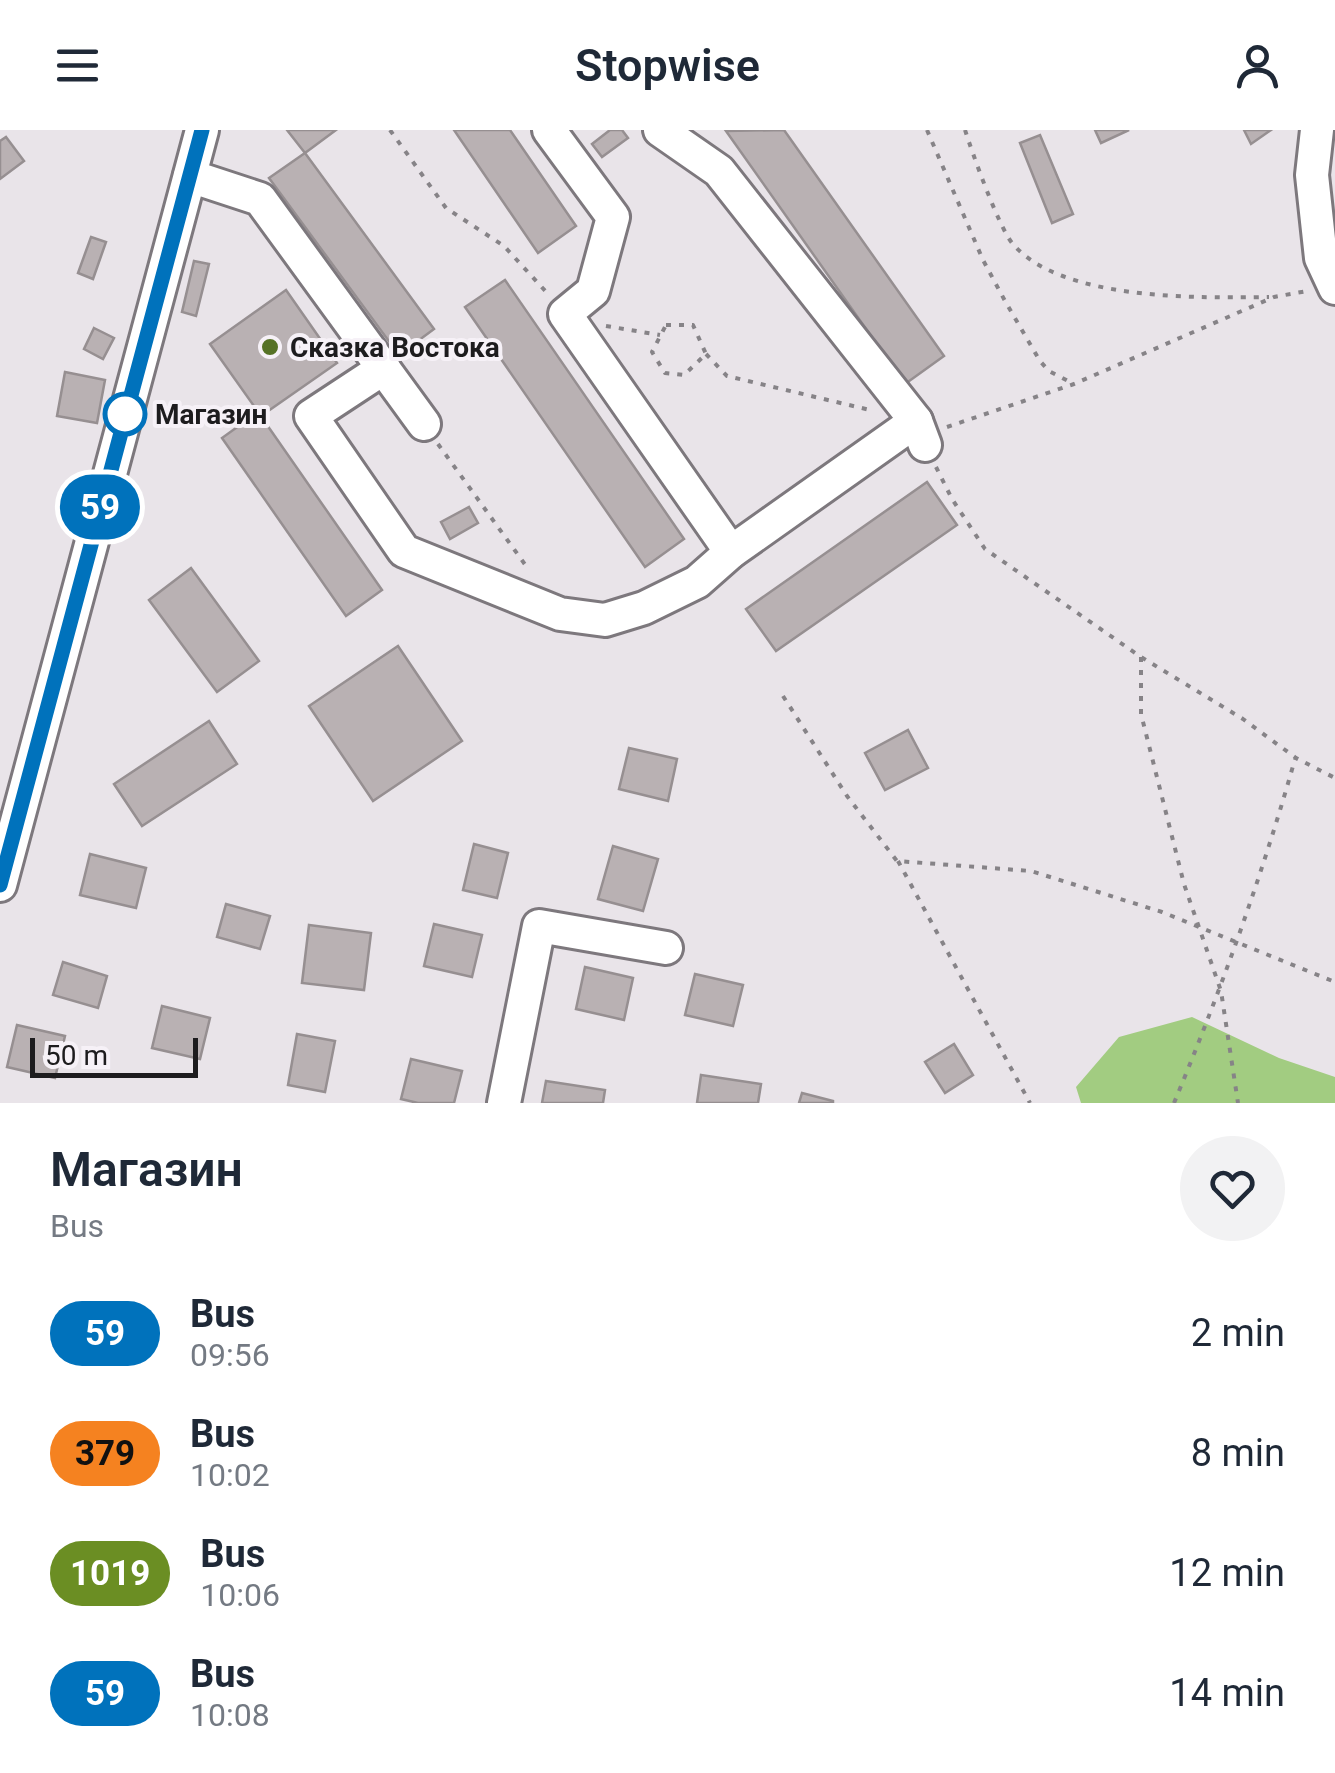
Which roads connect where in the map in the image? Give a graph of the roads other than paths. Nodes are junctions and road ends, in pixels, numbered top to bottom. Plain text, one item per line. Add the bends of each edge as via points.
1 (202, 130) edge
2 (660, 130) edge
3 (1317, 130) edge
4 (555, 132) edge
5 (190, 176) junction
6 (1325, 290) edge
7 (384, 368) junction
8 (424, 424) road end
9 (731, 552) junction
10 (0, 885) edge
11 (666, 948) dead end
12 (504, 1103) edge

1 - 5 street
2 - 9 street via 718,171 920,433
3 - 6 street via 1312,175
4 - 9 street via 614,217 593,291 572,324
5 - 7 street via 260,198
5 - 10 street
7 - 8 street
7 - 9 street via 311,416 404,552 560,614 605,620 697,582
11 - 12 street via 539,926

